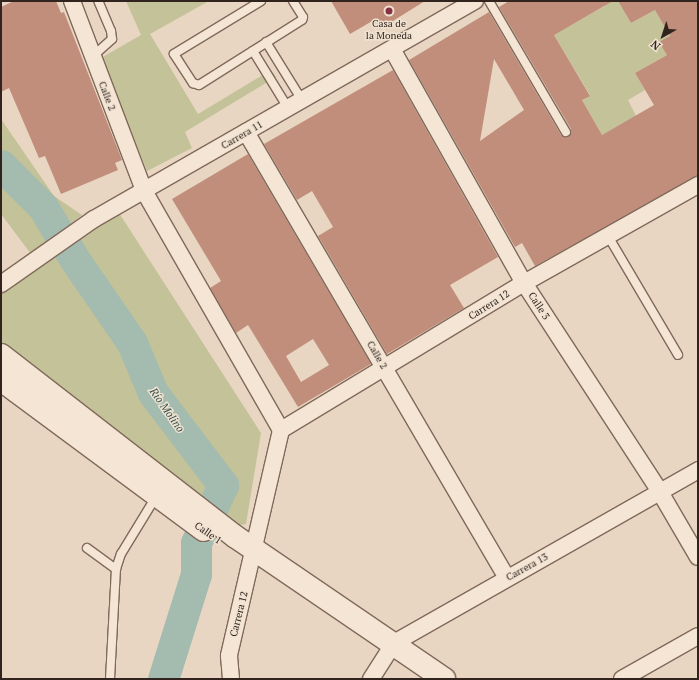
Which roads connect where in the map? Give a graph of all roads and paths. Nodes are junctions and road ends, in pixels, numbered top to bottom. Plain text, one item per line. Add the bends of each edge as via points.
1 (72, 1) edge
2 (98, 1) edge
3 (261, 1) edge
4 (293, 1) edge
5 (475, 1) edge
6 (489, 1) edge
7 (266, 42) junction
8 (392, 49) junction
9 (253, 51) junction
10 (92, 58) junction
11 (302, 100) junction
12 (288, 108) junction
13 (246, 132) junction
14 (566, 132) dead end
15 (698, 185) edge
16 (144, 191) junction
17 (608, 236) junction
18 (5, 280) edge
19 (524, 283) junction
20 (1, 355) edge
21 (678, 355) dead end
22 (385, 369) junction
23 (1, 380) edge
24 (281, 430) junction
25 (698, 470) edge
26 (660, 492) junction
27 (169, 496) junction
28 (87, 548) dead end
29 (253, 556) junction
30 (698, 557) edge
31 (116, 569) junction
32 (507, 578) junction
33 (698, 636) edge
34 (391, 649) junction
35 (110, 679) edge
36 (231, 679) edge
37 (371, 679) edge
38 (420, 679) edge
39 (444, 679) edge
40 (622, 679) edge

1 - 10 street, Calle 2
2 - 10 lane via 112,38
3 - 9 lane via 174,54 193,83 199,85
4 - 7 lane via 303,16 302,20
5 - 8 street, Carrera 11
6 - 14 lane
7 - 9 lane
7 - 11 lane
8 - 11 street, Carrera 11
8 - 19 street, Calle 3
9 - 12 lane
10 - 16 street, Calle 2
11 - 12 street, Carrera 11
12 - 13 street, Carrera 11
13 - 16 street, Carrera 11
13 - 22 street, Calle 2
15 - 17 street, Carrera 12
16 - 18 street, Carrera 11 via 94,219
16 - 24 street
17 - 19 street, Carrera 12
17 - 21 lane
19 - 22 street, Carrera 12
19 - 26 street, Calle 3
20 - 27 main road, Calle 1
22 - 24 street, Carrera 12
22 - 32 street, Calle 2
23 - 27 main road, Calle 1
24 - 29 street
25 - 26 street, Carrera 13
26 - 30 street, Calle 3
26 - 32 street, Carrera 13
27 - 29 main road, Calle 1
27 - 31 lane via 121,554
28 - 31 lane
29 - 34 main road, Calle 1
29 - 36 street, Carrera 12 via 229,656
31 - 35 lane
32 - 34 street, Carrera 13
33 - 40 street
34 - 37 street, Carrera 13
34 - 38 main road, Calle 1
34 - 39 main road, Calle 1

